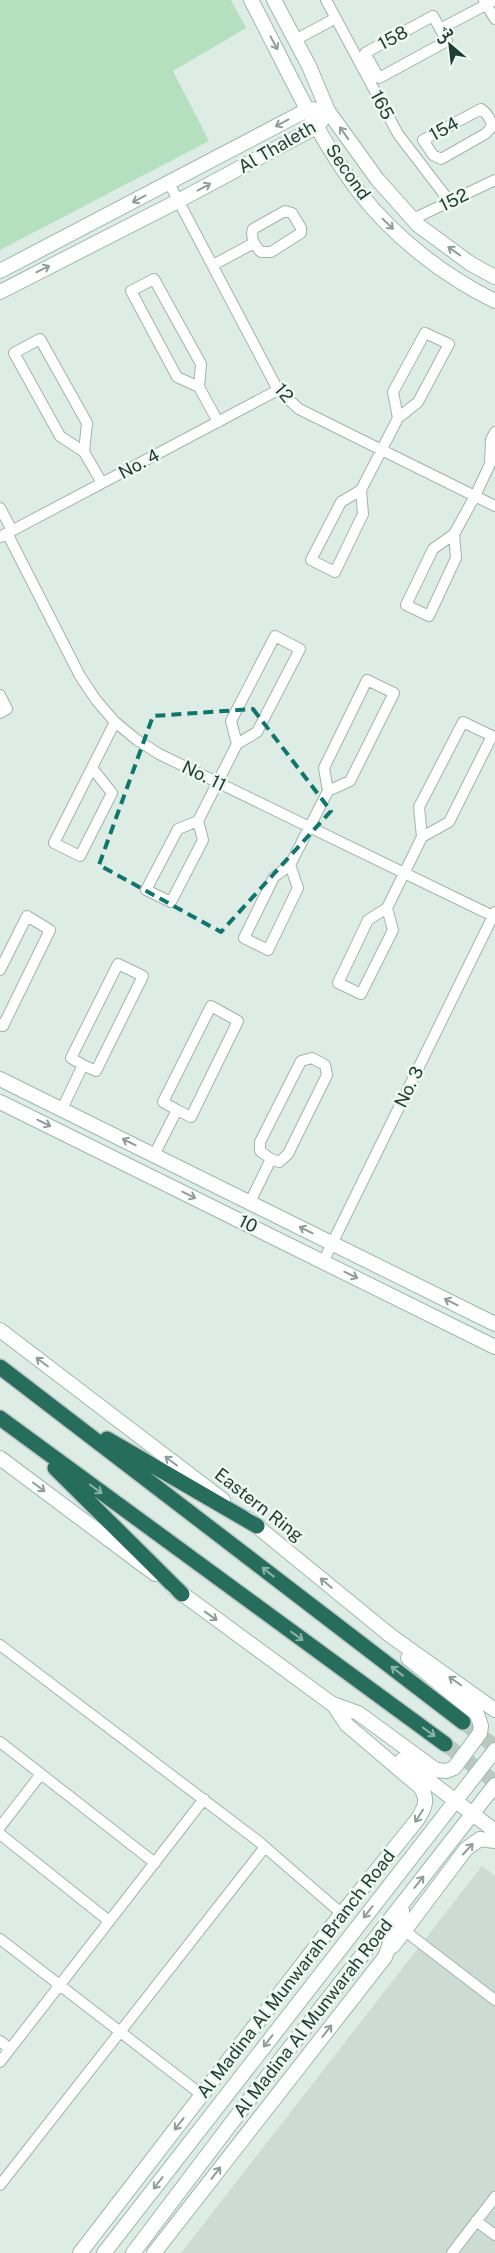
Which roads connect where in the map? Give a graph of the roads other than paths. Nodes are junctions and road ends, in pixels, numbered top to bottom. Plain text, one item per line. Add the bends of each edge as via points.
1 (251, 0) edge
2 (274, 0) edge
3 (326, 0) edge
4 (488, 2) edge
5 (336, 18) junction
6 (495, 19) edge
7 (440, 29) junction
8 (295, 40) junction
9 (308, 109) junction
10 (328, 111) junction
11 (493, 119) edge
12 (318, 126) junction
13 (495, 180) edge
14 (169, 183) junction
15 (178, 201) junction
16 (450, 202) junction
17 (413, 219) junction
18 (254, 243) junction
19 (213, 265) junction
20 (0, 271) edge
21 (495, 277) edge
22 (0, 292) edge
23 (495, 301) edge
24 (199, 387) junction
25 (278, 390) junction
26 (398, 418) junction
27 (218, 422) junction
28 (495, 432) edge
29 (382, 450) junction
30 (84, 452) junction
31 (493, 463) edge
32 (102, 483) junction
33 (361, 490) junction
34 (475, 496) junction
35 (495, 506) edge
36 (0, 508) edge
37 (7, 533) edge
38 (454, 534) junction
39 (0, 695) edge
40 (0, 713) edge
41 (115, 722) junction
42 (237, 744) junction
43 (92, 768) junction
44 (217, 782) junction
45 (328, 791) junction
46 (198, 821) junction
47 (310, 827) junction
48 (422, 837) junction
49 (290, 865) junction
50 (404, 872) junction
51 (387, 908) junction
52 (494, 915) edge
53 (0, 970) edge
54 (0, 1024) edge
55 (83, 1065) junction
56 (0, 1079) edge
57 (0, 1102) edge
58 (62, 1109) junction
59 (177, 1110) junction
60 (154, 1155) junction
61 (271, 1159) junction
62 (250, 1202) junction
63 (332, 1243) junction
64 (323, 1262) junction
65 (495, 1324) edge
66 (0, 1330) edge
67 (495, 1347) edge
68 (0, 1367) edge
69 (53, 1408) junction
70 (0, 1418) edge
71 (20, 1434) junction
72 (0, 1459) edge
73 (257, 1526) junction
74 (182, 1594) junction
75 (391, 1636) junction
76 (0, 1645) edge
77 (333, 1704) junction
78 (495, 1710) edge
79 (463, 1722) tunnel mouth
80 (0, 1742) edge
81 (445, 1744) tunnel mouth
82 (495, 1750) edge
83 (41, 1774) junction
84 (495, 1784) edge
85 (204, 1799) junction
86 (454, 1801) junction
87 (472, 1815) junction
88 (0, 1828) edge
89 (495, 1831) edge
90 (0, 1834) edge
91 (495, 1842) edge
92 (265, 1847) junction
93 (408, 1861) junction
94 (155, 1862) junction
95 (407, 1898) junction
96 (341, 1913) junction
97 (109, 1921) junction
98 (405, 1931) junction
99 (0, 1939) edge
100 (385, 1957) junction
101 (60, 1985) junction
102 (495, 2000) edge
103 (120, 2031) junction
104 (250, 2031) junction
105 (0, 2041) edge
106 (10, 2049) junction
107 (0, 2062) edge
108 (291, 2076) junction
109 (202, 2095) junction
110 (224, 2098) junction
111 (242, 2109) junction
112 (0, 2185) edge
113 (495, 2197) edge
114 (490, 2207) edge
115 (476, 2221) junction
116 (121, 2230) junction
117 (495, 2235) edge
118 (141, 2247) edge
119 (81, 2251) edge
120 (104, 2253) edge
121 (133, 2253) edge
122 (154, 2253) edge
123 (452, 2253) edge

1 -> 9 street, Second
2 - 8 street, Second
3 - 5 street, 165
4 - 6 street
4 - 7 street
5 - 8 street
5 - 16 street, 165 via 398,134
7 - 7 street, 158 via 433,16 365,52 379,78 447,40
8 - 10 street, Second
9 - 10 street, Al Thaleth
9 - 12 street, Second
9 -> 14 street, Al Thaleth
10 - 12 street, Al Thaleth
17 -> 10 street, Second via 377,179
11 - 11 street, 154 via 481,109 423,140 433,156 441,159 486,134
15 -> 12 street, Al Thaleth
12 -> 23 street, Second via 360,193 383,220 432,262
13 - 16 street, 152
14 - 15 street, 12
14 -> 20 street, Al Thaleth
15 - 19 street, 12
22 -> 15 street, Al Thaleth
16 - 17 street, 152
21 -> 17 street, Second via 451,250
18 - 18 street via 254,227 285,211 292,213 302,228 296,238 271,252 261,252
18 - 19 street
19 - 25 street, 12
24 - 24 street via 177,376 131,291 154,279 201,364
24 - 27 street
25 - 27 street, No. 4
25 - 29 street, 12 via 299,408
26 - 26 street via 393,392 425,333 449,344 418,402
26 - 29 street
27 - 32 street, No. 4
28 - 31 street via 491,440
29 - 33 street
29 - 34 street, 12
30 - 30 street via 87,423 40,339 14,352 60,436
30 - 32 street
31 - 34 street
32 - 37 street, No. 4
33 - 33 street via 364,514 335,572 311,560 341,502
34 - 35 street, 12
34 - 38 street
36 - 37 street, No. 11
37 - 41 street, No. 11 via 80,676
38 - 38 street via 456,558 429,616 406,605 433,549
39 - 40 street via 7,709
41 - 43 street
41 - 44 street, No. 11 via 159,754
42 - 42 street via 231,721 275,636 300,649 257,732
42 - 44 street
43 - 43 street via 54,843 80,856 112,793
44 - 46 street
44 - 47 street, No. 11
45 - 45 street via 324,768 367,680 394,693 350,781
45 - 47 street
46 - 46 street via 203,840 171,902 146,890 178,829
47 - 49 street
47 - 50 street, No. 11
48 - 48 street via 419,807 463,722 492,736 449,822
48 - 50 street
49 - 49 street via 298,888 268,950 244,938 274,877
50 - 51 street
50 - 52 street, No. 11
51 - 51 street via 393,930 361,994 338,983 368,920
52 - 63 street, No. 3
53 - 54 street via 27,916 50,930 3,1026
55 - 55 street via 70,1058 118,964 143,976 96,1070
55 - 58 street
56 - 58 street, 10
57 -> 64 street, 10
60 -> 58 street, 10
59 - 59 street via 163,1102 210,1006 238,1020 191,1116
59 - 60 street
60 - 62 street, 10
61 - 61 street via 260,1151 260,1142 301,1061 312,1058 325,1066 327,1075 288,1154 279,1162
61 - 62 street
63 -> 62 street, 10
63 - 64 street, No. 3
65 -> 63 street, 10
64 -> 67 street, 10
73 -> 66 street, Eastern Ring
68 - 69 highway
69 - 73 highway
79 -> 69 highway
70 - 71 highway
71 - 74 highway
71 -> 81 highway
72 -> 74 street
75 -> 73 street, Eastern Ring
74 -> 77 street
75 - 77 street via 411,1661 477,1714 480,1733 454,1768 436,1770 358,1713
78 -> 75 street, Eastern Ring
76 - 85 street
77 - 86 street
77 -> 96 street, Al Madina Al Munwarah Branch Road via 347,1725 420,1787 426,1801 417,1820
80 - 83 street
82 - 86 street, Al Madina Al Munwarah Road
83 - 88 street
83 - 94 street
84 - 87 street, Al Madina Al Munwarah Road
85 - 92 street
85 - 94 street
86 - 87 street
86 - 93 street, Al Madina Al Munwarah Road
87 - 89 street
95 -> 87 street, Al Madina Al Munwarah Road
90 - 97 street
98 -> 91 street via 466,1849 480,1839
92 - 96 street
92 - 103 street
93 - 96 street
93 -> 110 street, Al Madina Al Munwarah Road
94 - 97 street
95 - 100 street
95 - 111 street, Al Madina Al Munwarah Road
96 - 104 street, Al Madina Al Munwarah Branch Road
97 - 101 street
98 - 100 street
98 - 102 street
99 - 101 street
108 -> 100 street
101 - 103 street
101 - 106 street
103 - 109 street
103 - 112 street
104 - 109 street, Al Madina Al Munwarah Branch Road
104 - 110 street
105 - 106 street
106 - 107 street
108 - 111 street
122 -> 108 street
109 -> 119 street, Al Madina Al Munwarah Branch Road
110 -> 116 street, Al Madina Al Munwarah Road
111 - 118 street, Al Madina Al Munwarah Road
113 - 114 street
114 - 115 street
115 - 117 street
115 - 123 street
116 - 119 street
116 - 120 street, Al Madina Al Munwarah Road
118 - 121 street, Al Madina Al Munwarah Road

